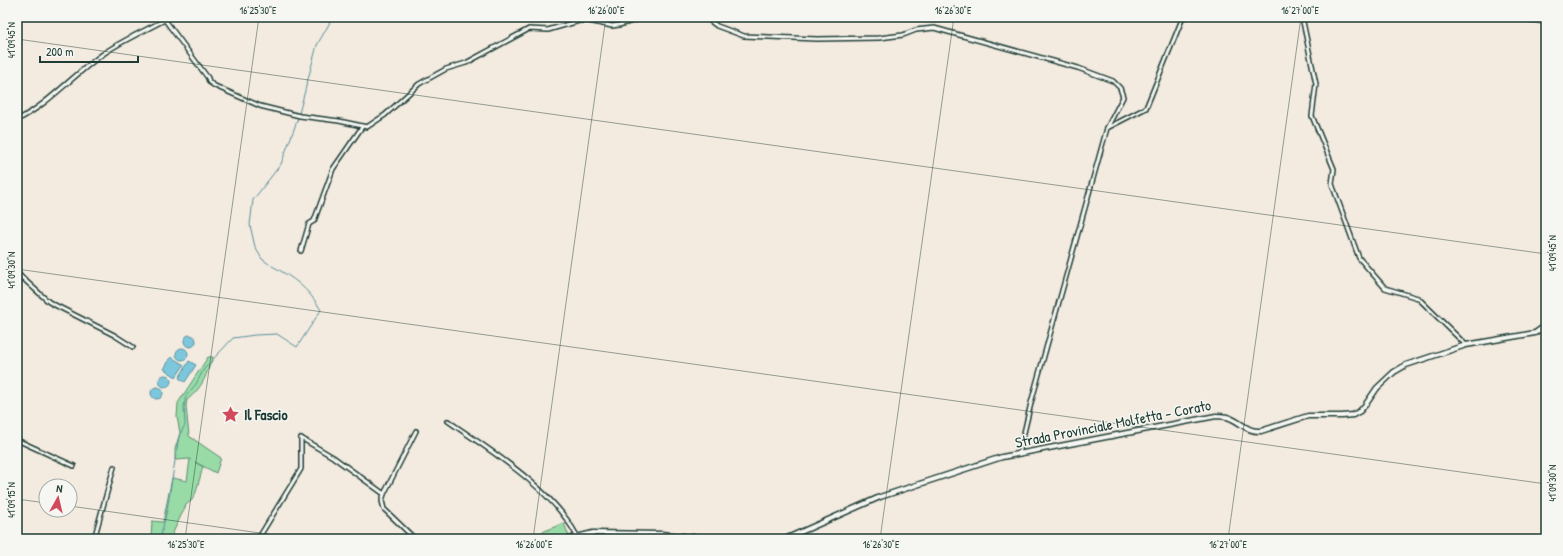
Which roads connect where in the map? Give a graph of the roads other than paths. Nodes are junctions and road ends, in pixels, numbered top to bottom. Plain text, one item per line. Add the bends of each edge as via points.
1 (170, 17) edge
2 (646, 17) edge
3 (705, 17) edge
4 (1183, 17) edge
5 (1302, 17) edge
6 (165, 20) junction
7 (17, 120) edge
8 (362, 127) junction
9 (1107, 128) junction
10 (300, 251) dead end
11 (17, 273) edge
12 (1546, 325) edge
13 (1466, 345) junction
14 (133, 347) dead end
15 (448, 421) dead end
16 (416, 431) dead end
17 (17, 440) edge
18 (1019, 454) junction
19 (74, 466) dead end
20 (114, 467) dead end
21 (384, 494) junction
22 (577, 536) junction
23 (94, 539) edge
24 (258, 539) edge
25 (415, 539) edge
26 (569, 539) edge
27 (582, 539) edge
28 (711, 539) edge
29 (785, 539) edge

1 - 6 street
2 - 8 street via 612,26 584,21 548,30 529,29 466,63 446,69 419,84 385,115 367,128
3 - 9 street via 717,26 744,36 861,38 903,35 916,30 934,28 1078,68 1112,81 1120,88 1123,97
4 - 9 street via 1146,108
5 - 13 street via 1316,84 1312,116 1334,169 1332,184 1359,258 1385,288 1418,298
6 - 7 street via 102,55 31,113
6 - 8 street via 209,82 260,106
8 - 10 street via 334,169 314,221 309,224
9 - 18 street
11 - 14 street via 50,302
12 - 13 street, Strada Provinciale Molfetta - Corato via 1535,333
13 - 18 street, Strada Provinciale Molfetta - Corato via 1401,368 1376,388 1366,404 1353,415 1308,416 1254,432 1232,418 1216,416
15 - 22 street via 547,496
16 - 21 street
17 - 19 street
18 - 29 street, Strada Provinciale Molfetta - Corato via 1002,457 880,497
20 - 23 street
21 - 24 street via 333,457 301,438 301,469
21 - 25 street via 384,509
22 - 26 street
22 - 27 street
22 - 28 street via 593,533 661,534

